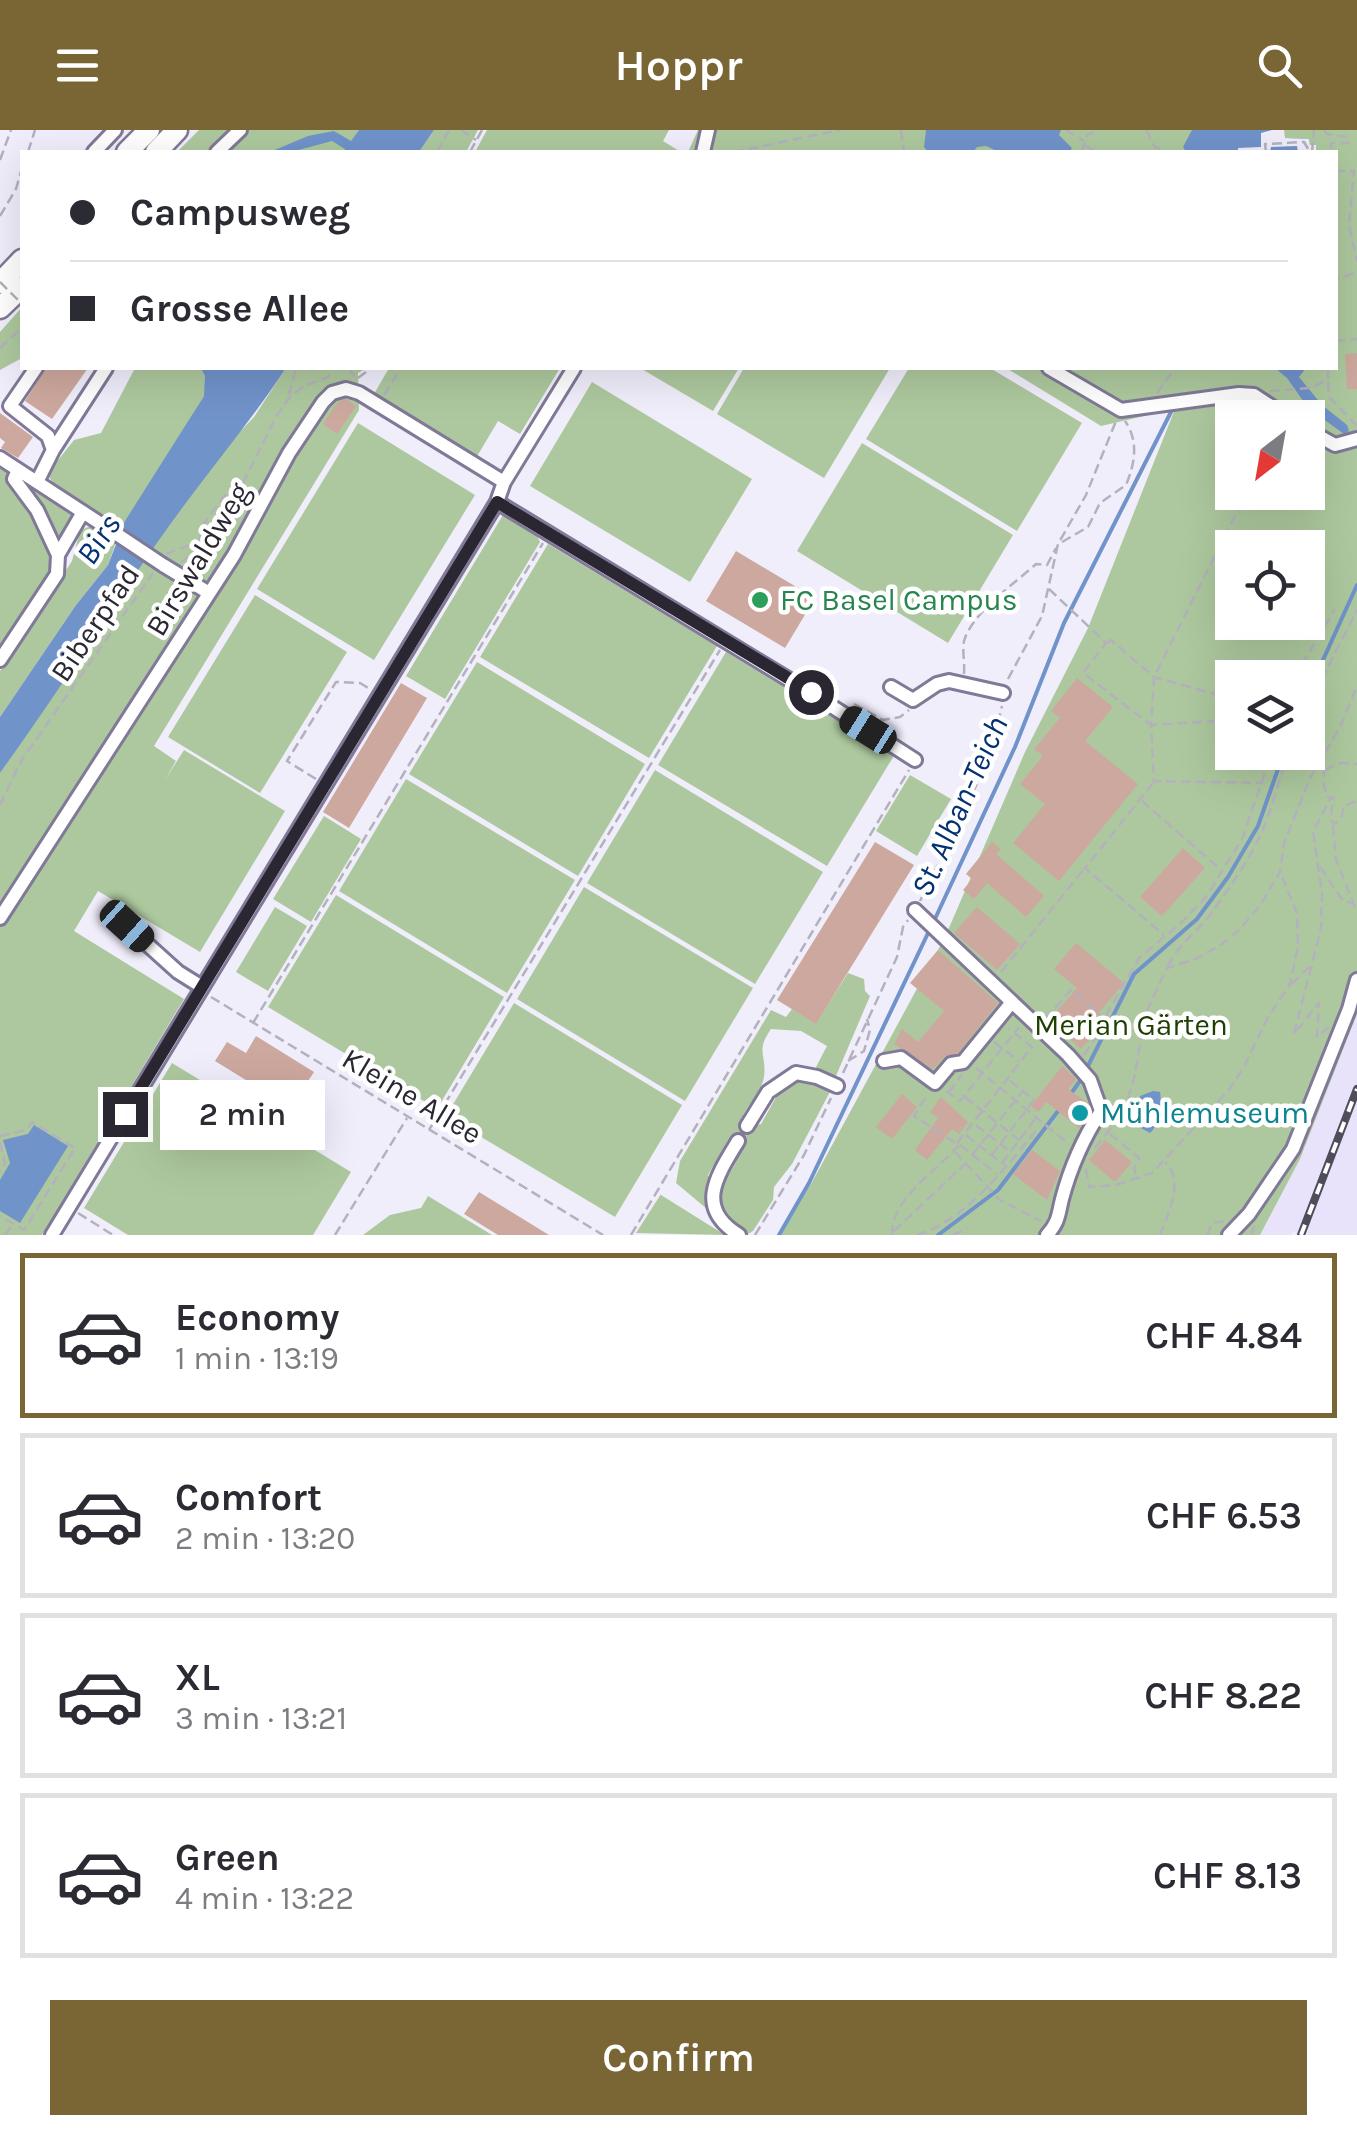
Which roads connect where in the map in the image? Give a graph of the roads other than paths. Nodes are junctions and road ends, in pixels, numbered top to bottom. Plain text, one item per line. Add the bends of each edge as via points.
1 (115, 130) edge
2 (150, 130) edge
3 (178, 130) edge
4 (240, 130) edge
5 (96, 150) edge
6 (129, 150) edge
7 (158, 150) edge
8 (219, 150) edge
9 (20, 248) edge
10 (20, 262) edge
11 (0, 268) edge
12 (0, 282) edge
13 (20, 289) edge
14 (0, 308) edge
15 (35, 370) edge
16 (105, 370) edge
17 (573, 370) edge
18 (1051, 370) edge
19 (1260, 400) edge
20 (1357, 438) edge
21 (1325, 439) edge
22 (53, 450) junction
23 (0, 458) edge
24 (18, 470) junction
25 (37, 482) junction
26 (504, 482) junction
27 (497, 502) junction
28 (83, 512) junction
29 (58, 555) junction
30 (209, 592) junction
31 (0, 660) edge
32 (891, 687) dead end
33 (1003, 694) road end
34 (915, 760) road end
35 (920, 914) road end
36 (0, 918) edge
37 (127, 926) dead end
38 (1357, 980) edge
39 (201, 989) junction
40 (1012, 1002) junction
41 (884, 1061) dead end
42 (837, 1086) road end
43 (748, 1126) dead end
44 (738, 1141) dead end
45 (1234, 1230) edge
46 (52, 1235) edge
47 (739, 1235) edge
48 (1047, 1235) edge

1 - 5 lane
2 - 6 highway
3 - 7 highway
4 - 8 lane
9 - 11 highway
10 - 12 highway
13 - 14 highway
15 - 22 lane via 10,406 48,436
16 - 22 lane
17 - 26 lane
18 - 19 lane via 1121,410 1240,394
20 - 21 lane via 1335,445
22 - 25 lane
23 - 24 lane
24 - 25 lane
24 - 29 lane via 14,479
25 - 28 lane
26 - 27 lane
26 - 30 lane, Birswaldweg via 378,405 346,389 332,393 288,453
27 - 34 lane
27 - 39 lane
28 - 29 lane
28 - 30 lane, bridge
29 - 31 lane via 57,574
30 - 36 lane, Birswaldweg
32 - 33 lane via 913,700 949,681
35 - 40 lane
37 - 39 lane
38 - 45 lane via 1293,1149
39 - 46 lane
40 - 41 lane via 964,1062 951,1064 935,1083 902,1058
40 - 48 lane via 1083,1071 1101,1112 1087,1132 1058,1223
42 - 43 lane via 796,1072 768,1092
44 - 47 lane via 712,1205 715,1216

